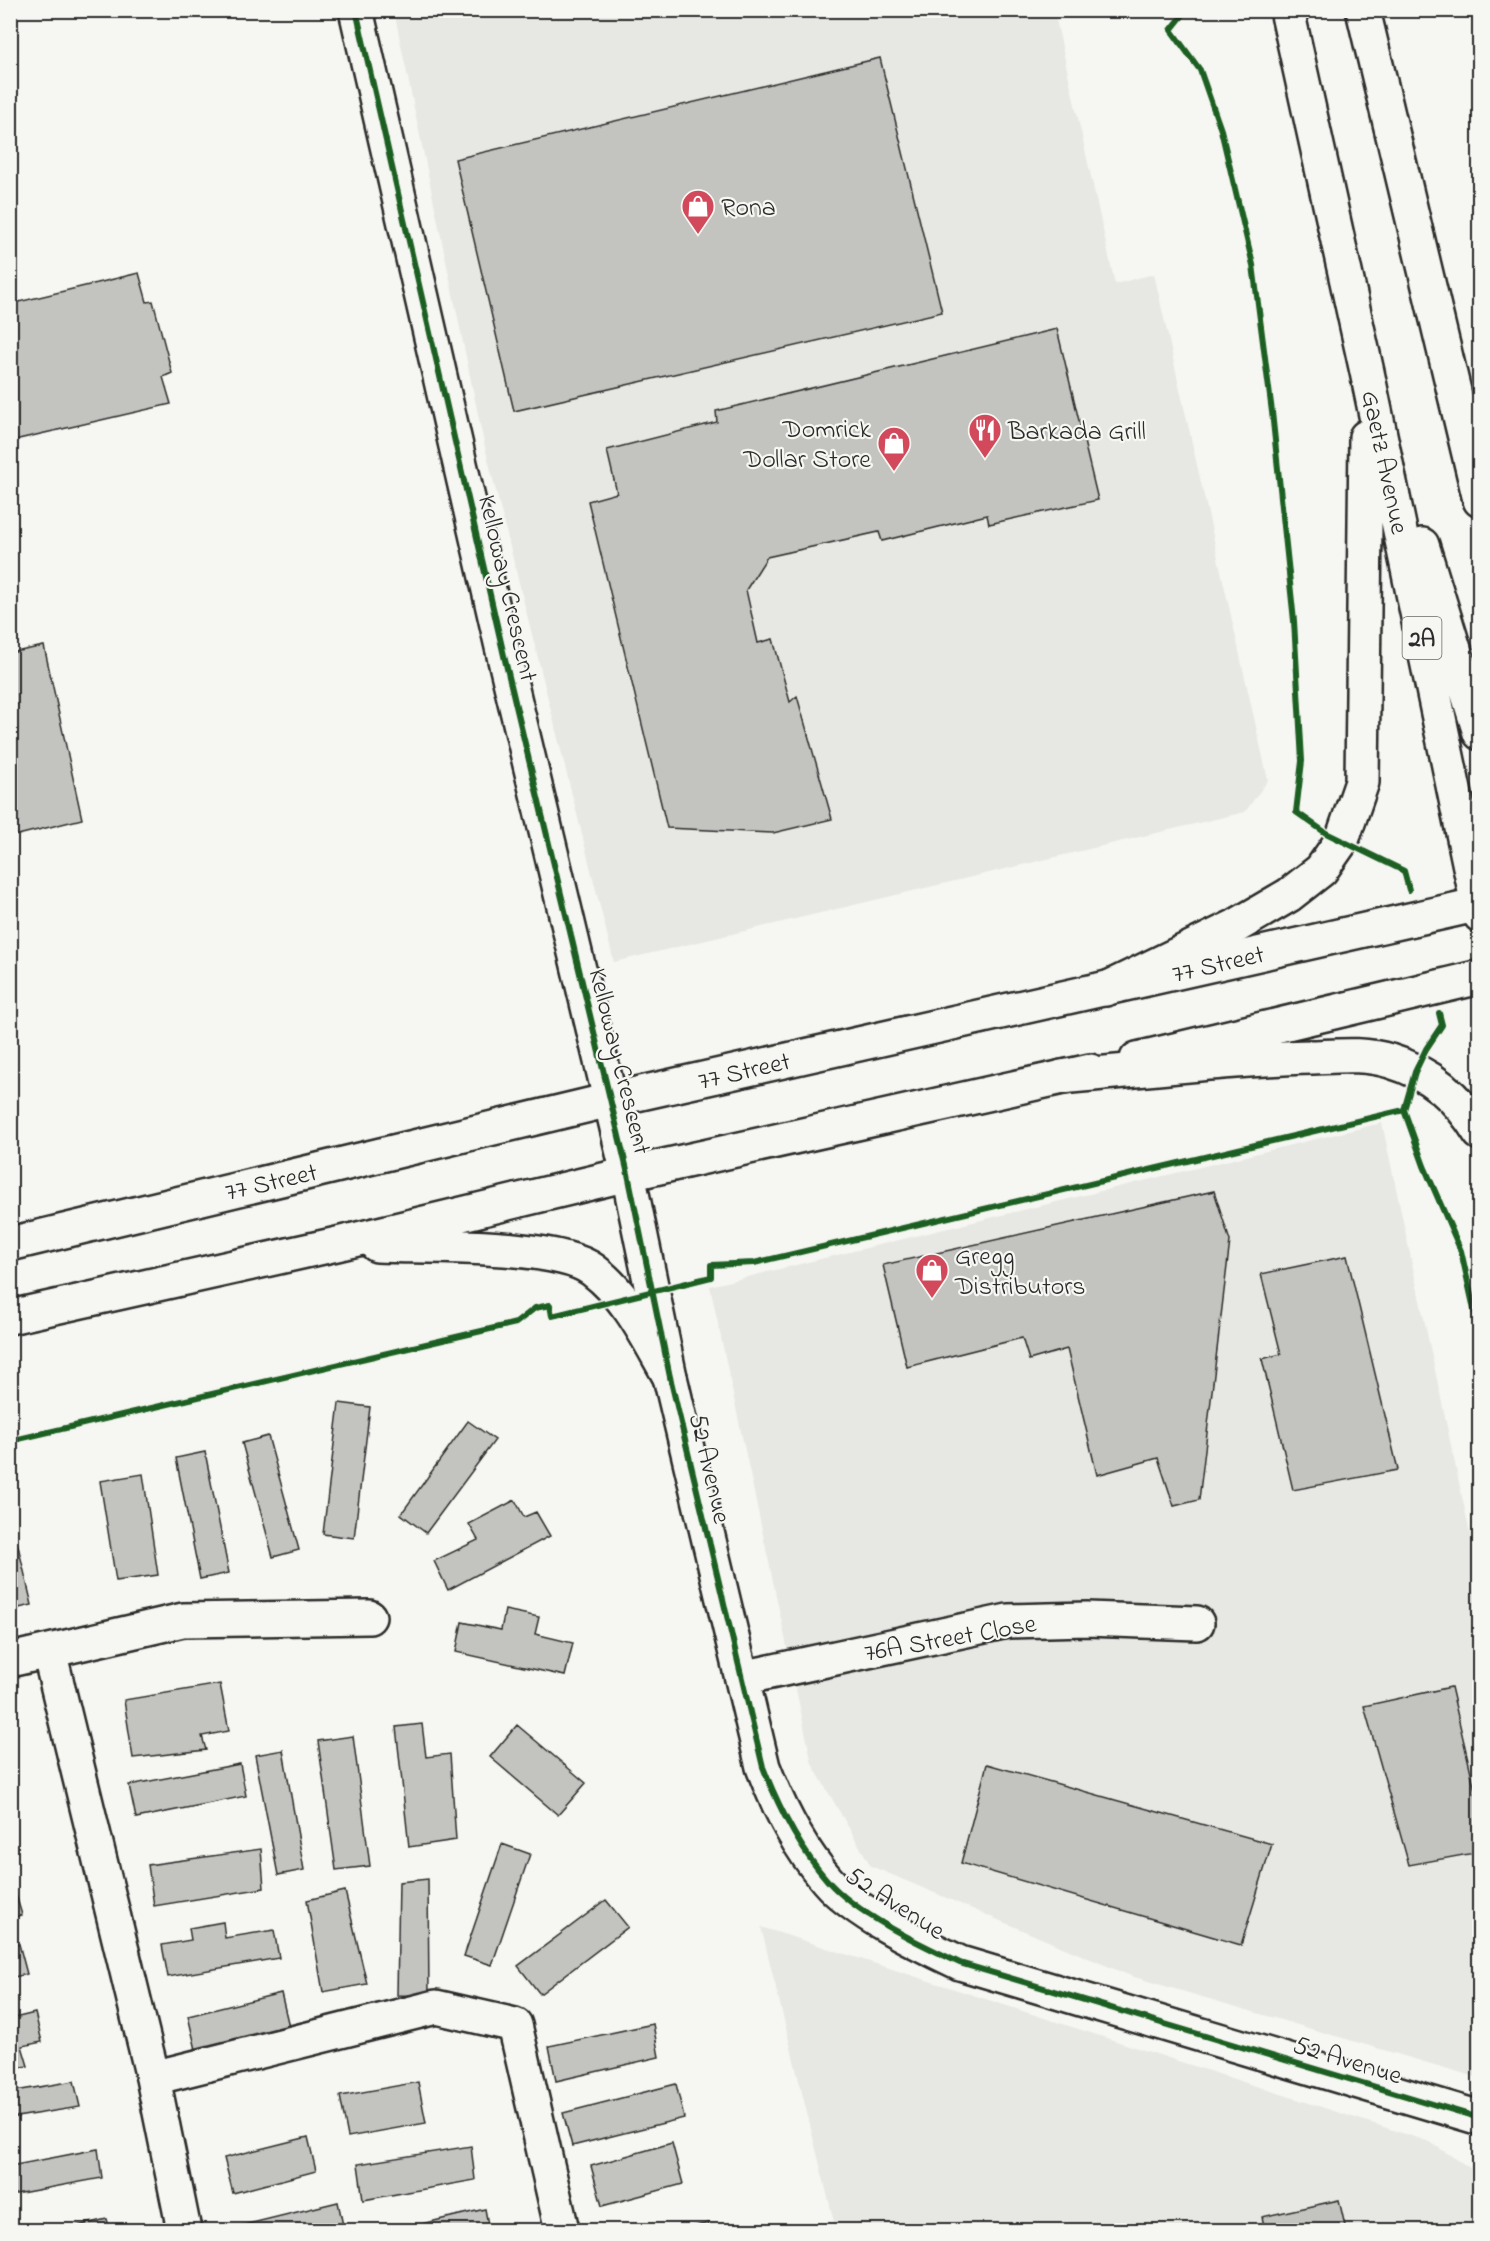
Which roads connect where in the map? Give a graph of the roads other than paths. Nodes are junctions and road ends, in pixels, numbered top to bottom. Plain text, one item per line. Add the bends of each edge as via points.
1 (356, 10) edge
2 (1287, 10) edge
3 (1363, 10) edge
4 (1367, 372) junction
5 (1479, 500) edge
6 (1479, 733) edge
7 (1479, 908) edge
8 (1479, 977) edge
9 (1106, 989) junction
10 (1062, 1077) junction
11 (610, 1100) junction
12 (1479, 1133) edge
13 (628, 1174) junction
14 (10, 1244) edge
15 (337, 1244) junction
16 (10, 1317) edge
17 (670, 1377) junction
18 (369, 1617) dead end
19 (1197, 1623) dead end
20 (49, 1651) junction
21 (10, 1660) edge
22 (742, 1678) junction
23 (153, 2078) junction
24 (1479, 2118) edge
25 (184, 2230) edge
26 (562, 2230) edge

1 - 11 main road, Kelloway Crescent
2 - 4 main road, Gaetz Avenue / 2A
3 - 5 main road
4 - 6 main road
4 - 7 main road, Gaetz Avenue / 2A
4 - 9 main road via 1362,782 1342,840 1321,870 1289,895 1236,926
7 - 9 main road, 77 Street
8 - 10 main road
9 - 11 main road, 77 Street
10 - 12 main road via 1280,1058 1362,1056 1390,1061 1440,1084 1464,1107
10 - 13 main road
11 - 13 main road, Kelloway Crescent
11 - 14 main road, 77 Street
13 - 15 main road
13 - 17 main road, 52 Avenue
15 - 16 main road
15 - 17 main road via 537,1251 566,1257 591,1268 622,1299
17 - 22 main road, 52 Avenue
18 - 20 main road via 183,1620
19 - 22 main road, 76A Street Close via 1087,1618 1008,1621
20 - 21 main road
20 - 23 main road
22 - 24 main road, 52 Avenue via 763,1767 780,1809 804,1849 828,1881 865,1911 910,1939 960,1963
23 - 25 main road
23 - 26 main road via 436,2007 515,2025

